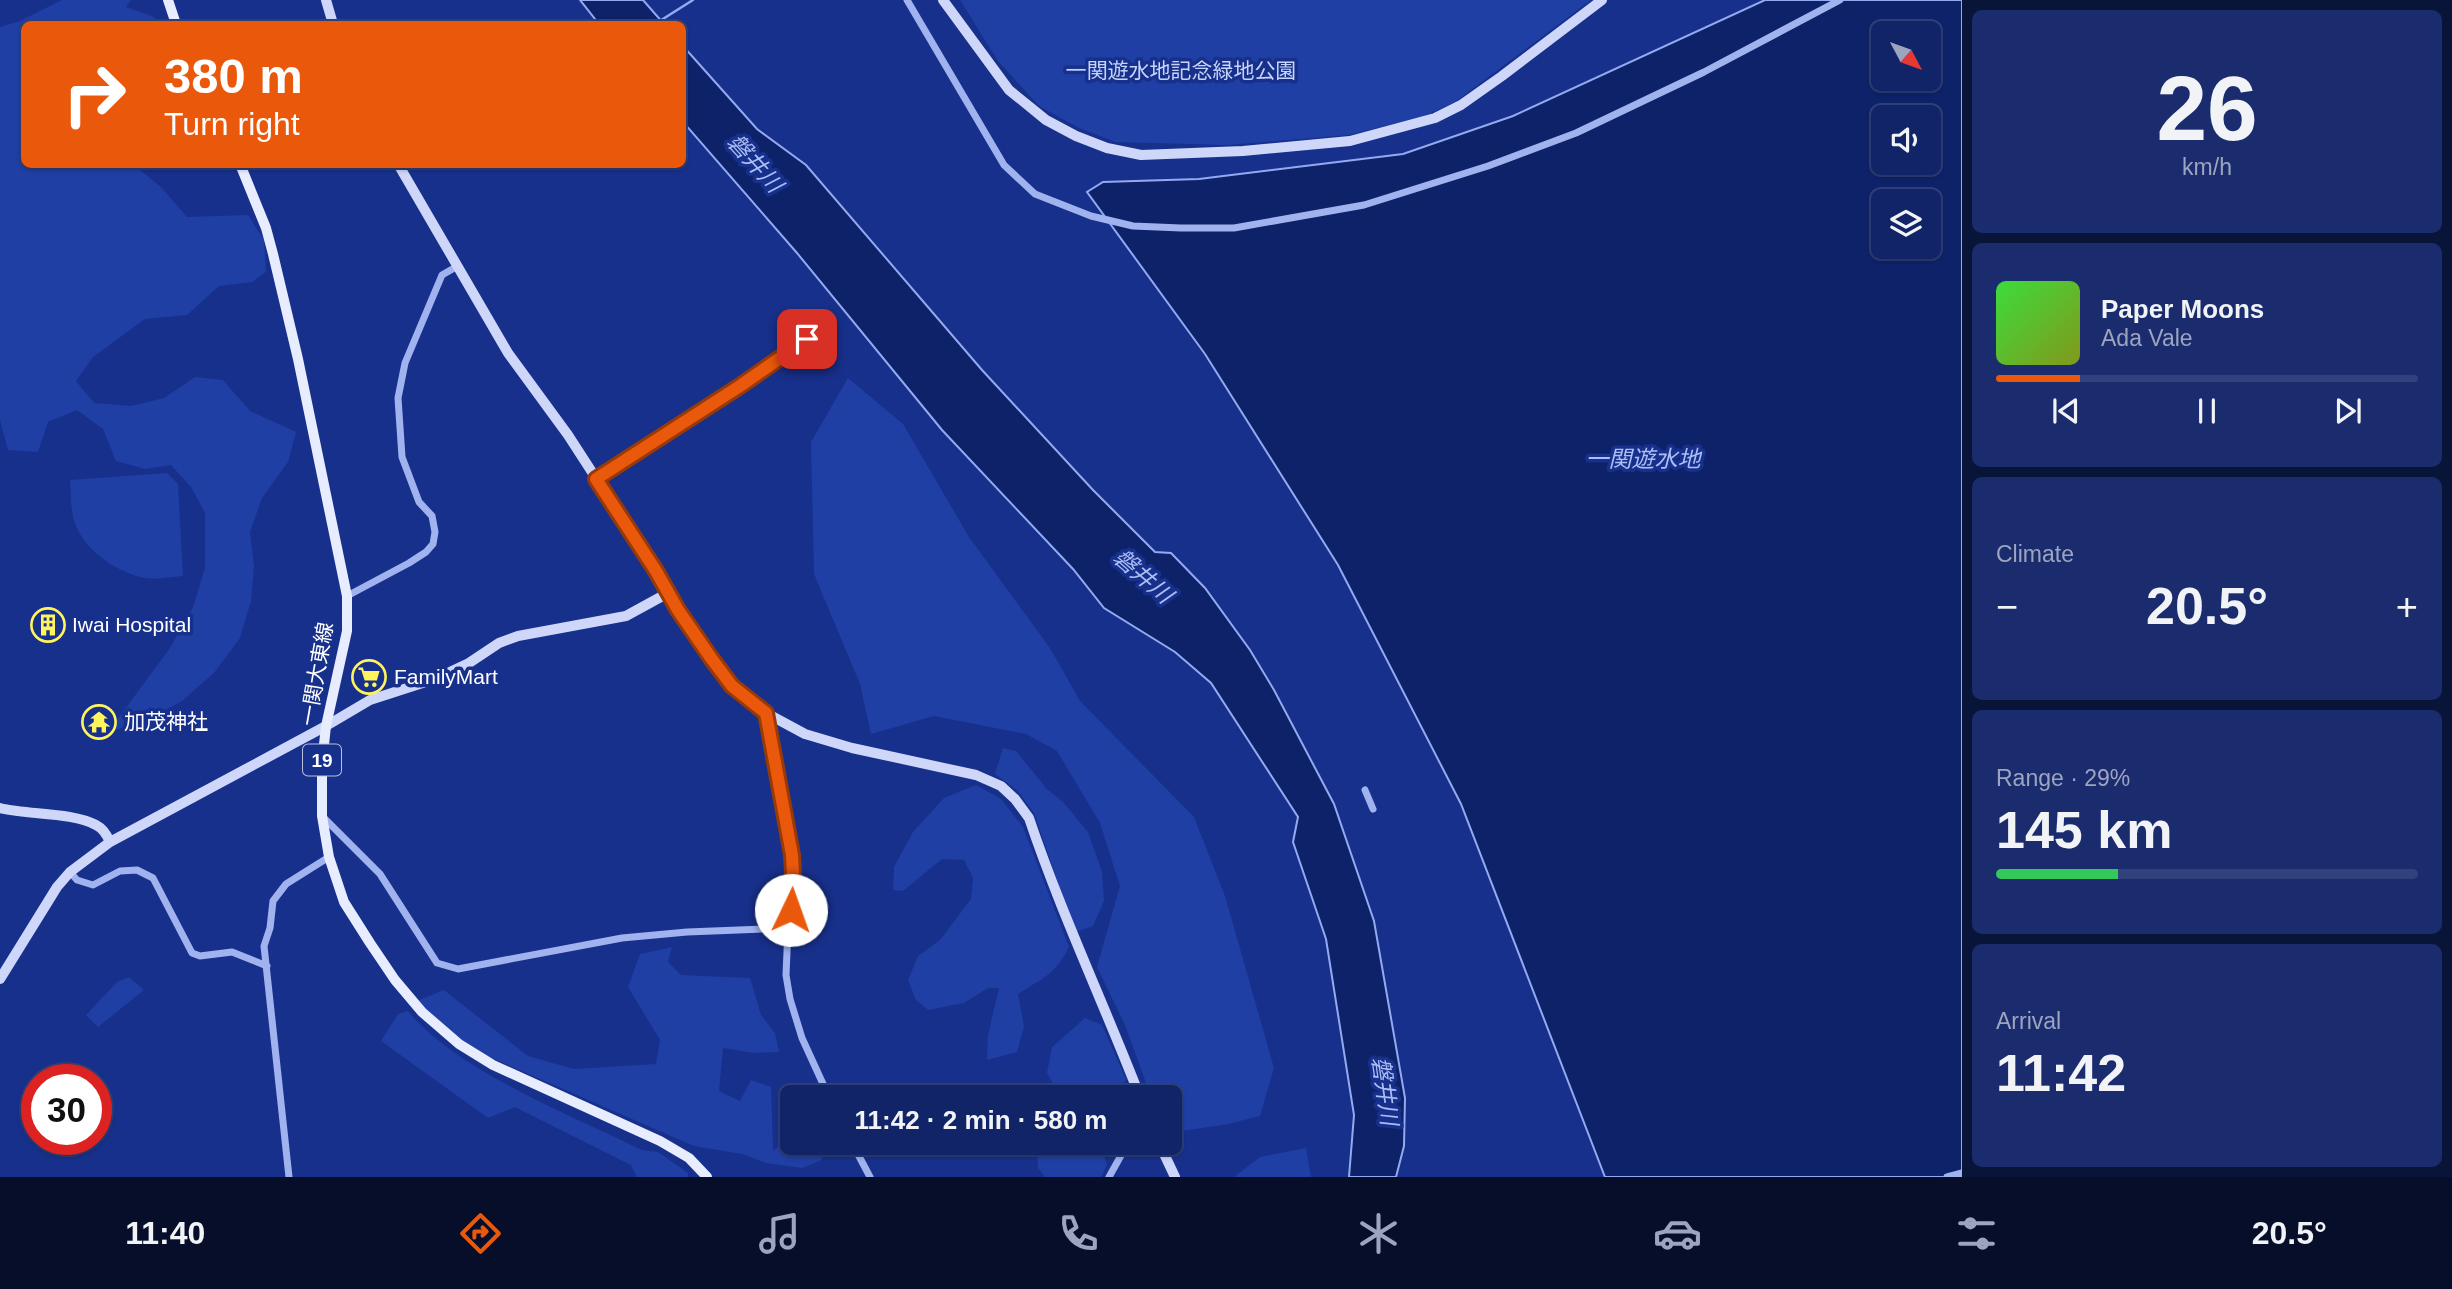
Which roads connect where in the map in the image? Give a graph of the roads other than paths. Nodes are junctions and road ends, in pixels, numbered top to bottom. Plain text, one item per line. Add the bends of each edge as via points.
1 (169, 0) edge
2 (326, 0) edge
3 (906, 0) edge
4 (943, 0) edge
5 (1602, 0) edge
6 (1840, 0) edge
7 (175, 21) edge
8 (332, 21) edge
9 (242, 168) edge
10 (400, 168) edge
11 (456, 267) junction
12 (822, 327) dead end
13 (596, 479) junction
14 (668, 593) junction
15 (347, 596) junction
16 (766, 713) junction
17 (326, 726) junction
18 (1365, 790) dead end
19 (0, 808) edge
20 (1373, 809) dead end
21 (322, 816) junction
22 (110, 842) junction
23 (329, 857) junction
24 (70, 872) junction
25 (788, 928) junction
26 (267, 966) junction
27 (0, 979) edge
28 (824, 1085) edge
29 (1135, 1085) edge
30 (858, 1155) edge
31 (1121, 1155) edge
32 (1165, 1155) edge
33 (1962, 1174) edge
34 (289, 1177) edge
35 (707, 1177) edge
36 (870, 1177) edge
37 (1109, 1177) edge
38 (1175, 1177) edge
39 (1947, 1177) edge

1 - 7 main road
2 - 8 street
3 - 6 street via 1004,165 1035,194 1091,216 1133,226 1181,228 1234,228 1364,205 1521,155 1704,72
4 - 5 street via 1009,90 1046,120 1107,148 1141,155 1350,141 1435,118 1461,105
9 - 15 main road, 一関大東線 / 19 via 273,254
10 - 11 street
11 - 13 street via 508,353
11 - 15 street via 442,275 405,363 398,398 402,457 419,502 432,516 433,544 409,563
12 - 13 street
13 - 14 street
14 - 16 street via 732,686
14 - 17 street via 626,616 499,643 469,663 370,700
15 - 17 main road, 一関大東線 / 19 via 347,631
16 - 25 street via 792,855 794,892
16 - 29 street via 805,734 852,748 976,775 1002,786 1015,799 1029,818
17 - 21 main road, 一関大東線 / 19
17 - 22 street
18 - 20 street
19 - 22 street via 96,825
21 - 23 main road, 一関大東線 / 19
21 - 25 street via 380,874 437,963 458,969 622,939
22 - 24 street
23 - 26 street via 286,884 274,901 264,946
23 - 35 main road, 一関大東線 / 19 via 344,902 370,943 395,980 439,1028 493,1065 660,1141 689,1158
24 - 26 street via 77,880 93,885 120,871 137,870 153,878 192,953 232,952
24 - 27 street
25 - 28 street via 790,999
26 - 34 street
30 - 36 street
31 - 37 street
32 - 38 street
33 - 39 street

